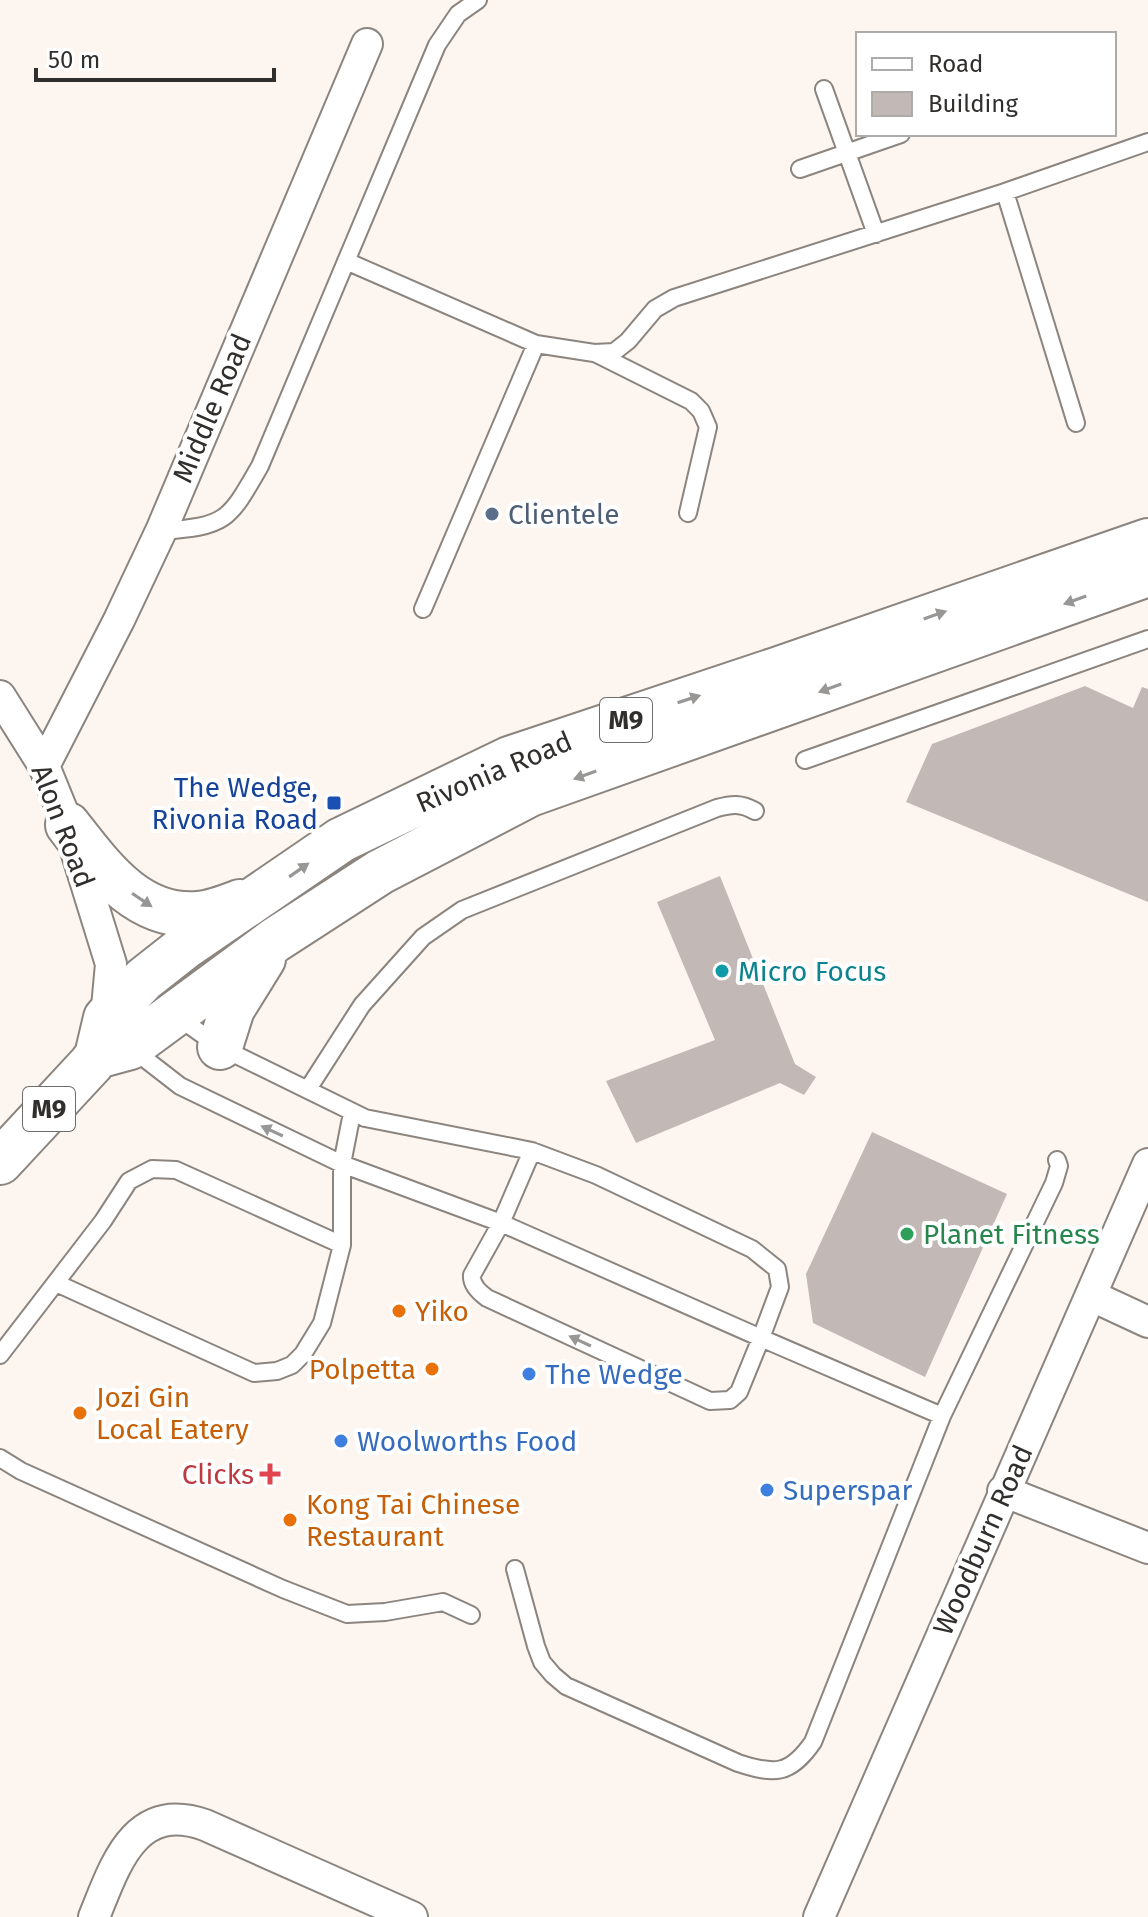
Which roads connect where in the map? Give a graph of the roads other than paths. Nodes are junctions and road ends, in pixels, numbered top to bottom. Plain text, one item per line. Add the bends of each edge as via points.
1 (478, 0) edge
2 (367, 44) dead end
3 (824, 89) dead end
4 (895, 136) edge
5 (1148, 142) edge
6 (848, 152) junction
7 (800, 169) dead end
8 (1005, 192) junction
9 (876, 234) junction
10 (346, 261) junction
11 (536, 344) junction
12 (594, 353) junction
13 (1076, 423) dead end
14 (688, 513) dead end
15 (161, 531) junction
16 (1148, 541) edge
17 (1148, 574) edge
18 (423, 609) dead end
19 (1148, 639) edge
20 (0, 696) edge
21 (805, 760) dead end
22 (44, 766) junction
23 (755, 811) dead end
24 (68, 825) junction
25 (264, 895) junction
26 (275, 940) junction
27 (127, 972) junction
28 (173, 1014) junction
29 (111, 1041) junction
30 (220, 1047) junction
31 (308, 1089) junction
32 (352, 1113) junction
33 (532, 1151) junction
34 (1057, 1160) dead end
35 (0, 1162) edge
36 (342, 1164) junction
37 (1148, 1164) edge
38 (501, 1223) junction
39 (342, 1245) junction
40 (56, 1283) junction
41 (1092, 1296) junction
42 (1148, 1322) edge
43 (761, 1338) junction
44 (0, 1355) edge
45 (942, 1416) junction
46 (0, 1458) edge
47 (1003, 1491) junction
48 (1148, 1548) edge
49 (515, 1569) dead end
50 (471, 1615) dead end
51 (94, 1917) edge
52 (412, 1917) edge
53 (819, 1917) edge

1 - 10 lane via 458,14 437,45
2 - 15 street, Middle Road
3 - 6 lane
4 - 6 lane
5 - 8 lane
6 - 7 lane
6 - 9 lane
8 - 9 lane
8 - 13 lane
9 - 12 lane via 674,298 655,309 614,352
10 - 11 lane
10 - 15 lane via 260,466 237,508 198,528
11 - 12 lane
11 - 18 lane
12 - 14 lane via 691,401 701,411 708,427
15 - 22 street, Middle Road
25 -> 16 main road, Rivonia Road / M9 via 341,840 509,759
17 -> 26 main road, Rivonia Road / M9 via 530,794 380,872
19 - 21 lane
20 - 22 street, Alon Road
22 - 24 street, Alon Road
23 - 31 lane via 734,803 717,808 462,910 423,937 387,975
24 -> 25 main road via 106,874 149,907 197,915
24 - 27 street, Alon Road
25 - 27 main road, Rivonia Road / M9 via 186,946
26 - 28 main road, Rivonia Road / M9
26 - 30 main road via 232,1009
27 - 28 street, Alon Road
27 - 29 main road, Rivonia Road / M9
28 - 29 main road, Rivonia Road / M9
28 - 30 lane
29 - 35 main road, Rivonia Road / M9
36 -> 29 lane via 180,1086
30 - 31 lane
31 - 32 lane
32 - 33 lane
32 - 36 lane
33 - 38 lane
33 - 43 lane via 596,1175 768,1260 777,1269 780,1287
34 - 45 lane via 1054,1183
36 - 38 lane
36 - 39 lane
37 - 41 street, Woodburn Road
38 - 43 lane
43 -> 38 lane via 735,1397 724,1402 701,1398 481,1294 472,1275
39 - 40 lane via 176,1170 152,1169 129,1181
39 - 40 lane via 322,1323 311,1342 292,1365 262,1374
40 - 44 lane
41 - 42 street
41 - 47 street, Woodburn Road
43 - 45 lane
45 - 49 lane via 813,1742 789,1768 756,1769 738,1763 566,1686 542,1662
46 - 50 lane via 347,1614 443,1602
47 - 48 street
47 - 53 street, Woodburn Road
51 - 52 street via 132,1838 177,1819 205,1825

